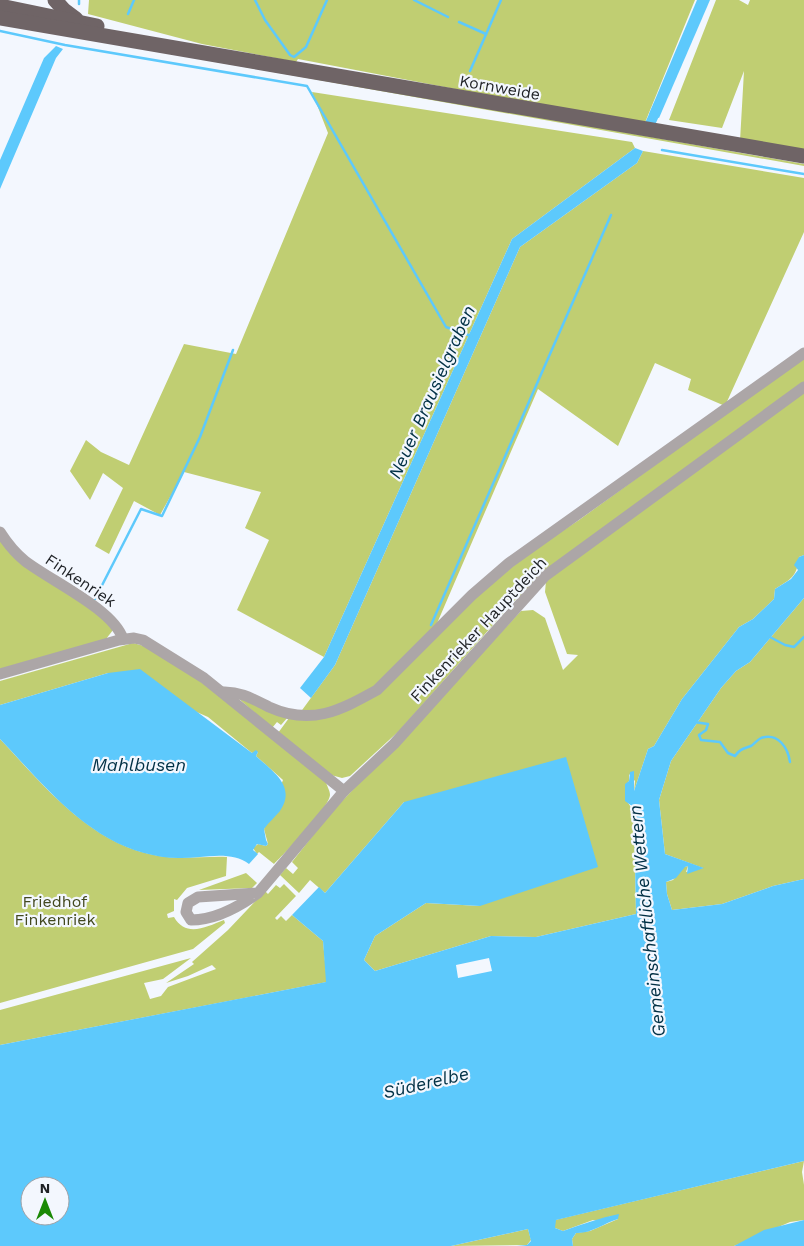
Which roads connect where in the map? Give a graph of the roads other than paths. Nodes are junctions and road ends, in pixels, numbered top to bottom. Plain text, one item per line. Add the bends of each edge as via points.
1 (55, 0) edge
2 (0, 6) edge
3 (32, 9) edge
4 (0, 18) edge
5 (84, 23) junction
6 (191, 50) junction
7 (804, 156) edge
8 (804, 353) edge
9 (804, 387) edge
10 (0, 532) edge
11 (123, 639) junction
12 (0, 674) edge
13 (222, 692) junction
14 (344, 791) junction
15 (258, 893) junction

1 - 5 main road
2 - 3 main road, Kornweide
3 - 4 main road, Kornweide
3 - 5 main road, Kornweide
3 - 6 main road, Kornweide via 160,47
5 - 6 main road, Kornweide via 161,39
6 - 7 main road, Kornweide
8 - 13 street, Finkenrieker Hauptdeich via 509,563 472,595 377,690 330,712 305,717 281,712 239,693
9 - 14 street, Finkenrieker Hauptdeich via 555,567 394,744
10 - 11 street, Finkenriek via 24,560 113,621
11 - 12 street
11 - 13 street via 143,640
13 - 14 street
14 - 15 street, Finkenrieker Hauptdeich
15 - 15 street, Finkenrieker Hauptdeich via 198,897 188,903 186,912 191,920 208,917 243,904

